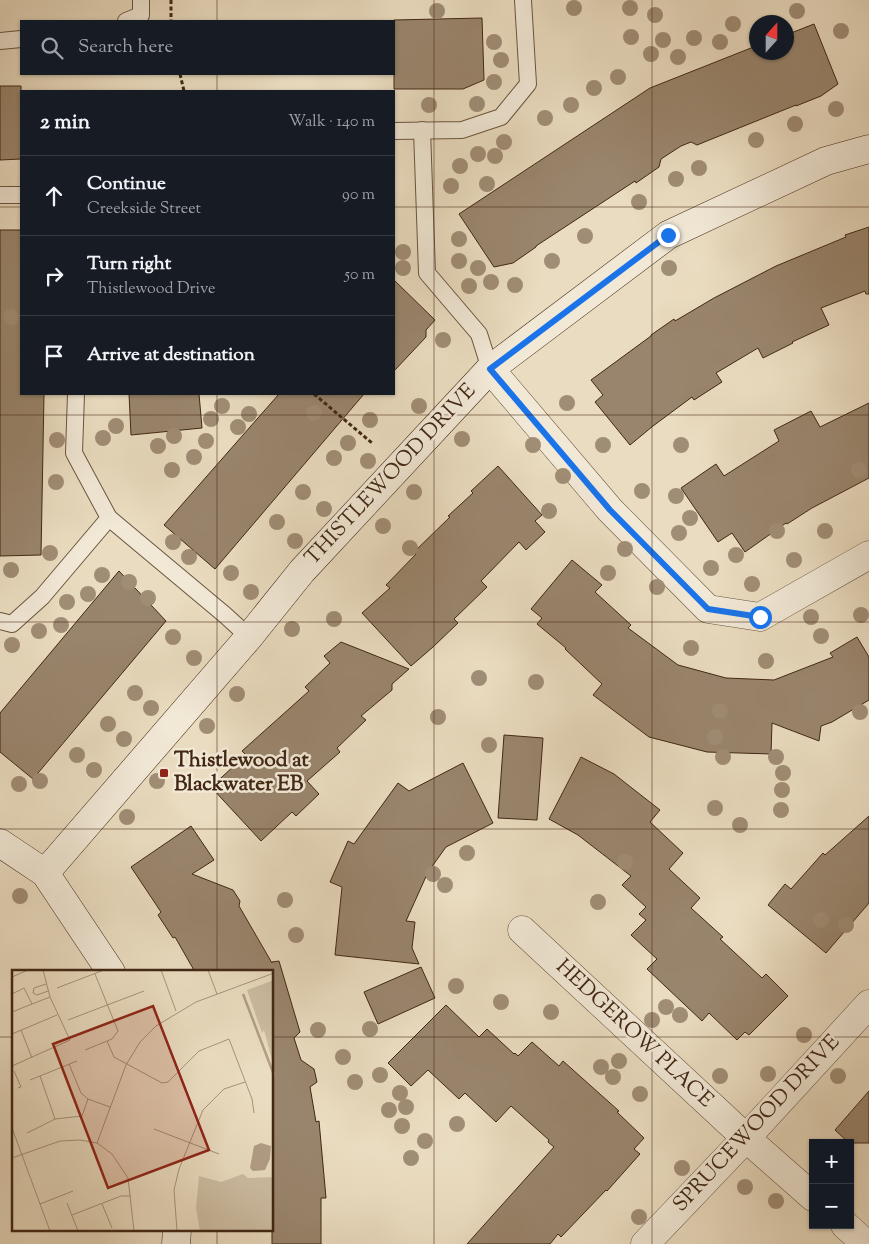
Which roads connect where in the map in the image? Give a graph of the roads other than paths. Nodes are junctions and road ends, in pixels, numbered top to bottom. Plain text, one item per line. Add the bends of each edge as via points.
1 (141, 0) edge
2 (523, 0) edge
3 (129, 20) edge
4 (20, 40) edge
5 (0, 41) edge
6 (395, 130) edge
7 (422, 130) junction
8 (869, 149) edge
9 (0, 195) edge
10 (20, 195) edge
11 (490, 369) junction
12 (76, 395) edge
13 (109, 518) junction
14 (869, 555) edge
15 (0, 621) edge
16 (249, 637) junction
17 (0, 843) edge
18 (45, 873) junction
19 (522, 930) dead end
20 (110, 970) edge
21 (869, 1004) edge
22 (746, 1138) junction
23 (809, 1193) edge
24 (849, 1229) edge
25 (645, 1244) edge
26 (866, 1244) edge

1 - 3 lane via 141,16
2 - 7 lane via 528,84 501,117 462,130
4 - 5 lane
6 - 7 lane
7 - 11 lane via 427,273 479,334
8 - 11 street, THISTLEWOOD DRIVE via 826,161 668,235
9 - 10 lane
11 - 14 street via 610,510 708,609 760,617
11 - 16 street, THISTLEWOOD DRIVE via 302,571
12 - 13 lane via 74,453
13 - 15 lane via 42,596 12,624
13 - 16 lane
16 - 18 street, THISTLEWOOD DRIVE
17 - 18 street
18 - 20 street
19 - 22 street, HEDGEROW PLACE
21 - 22 street, SPRUCEWOOD DRIVE
22 - 23 street, HEDGEROW PLACE
22 - 25 street, SPRUCEWOOD DRIVE
24 - 26 street

